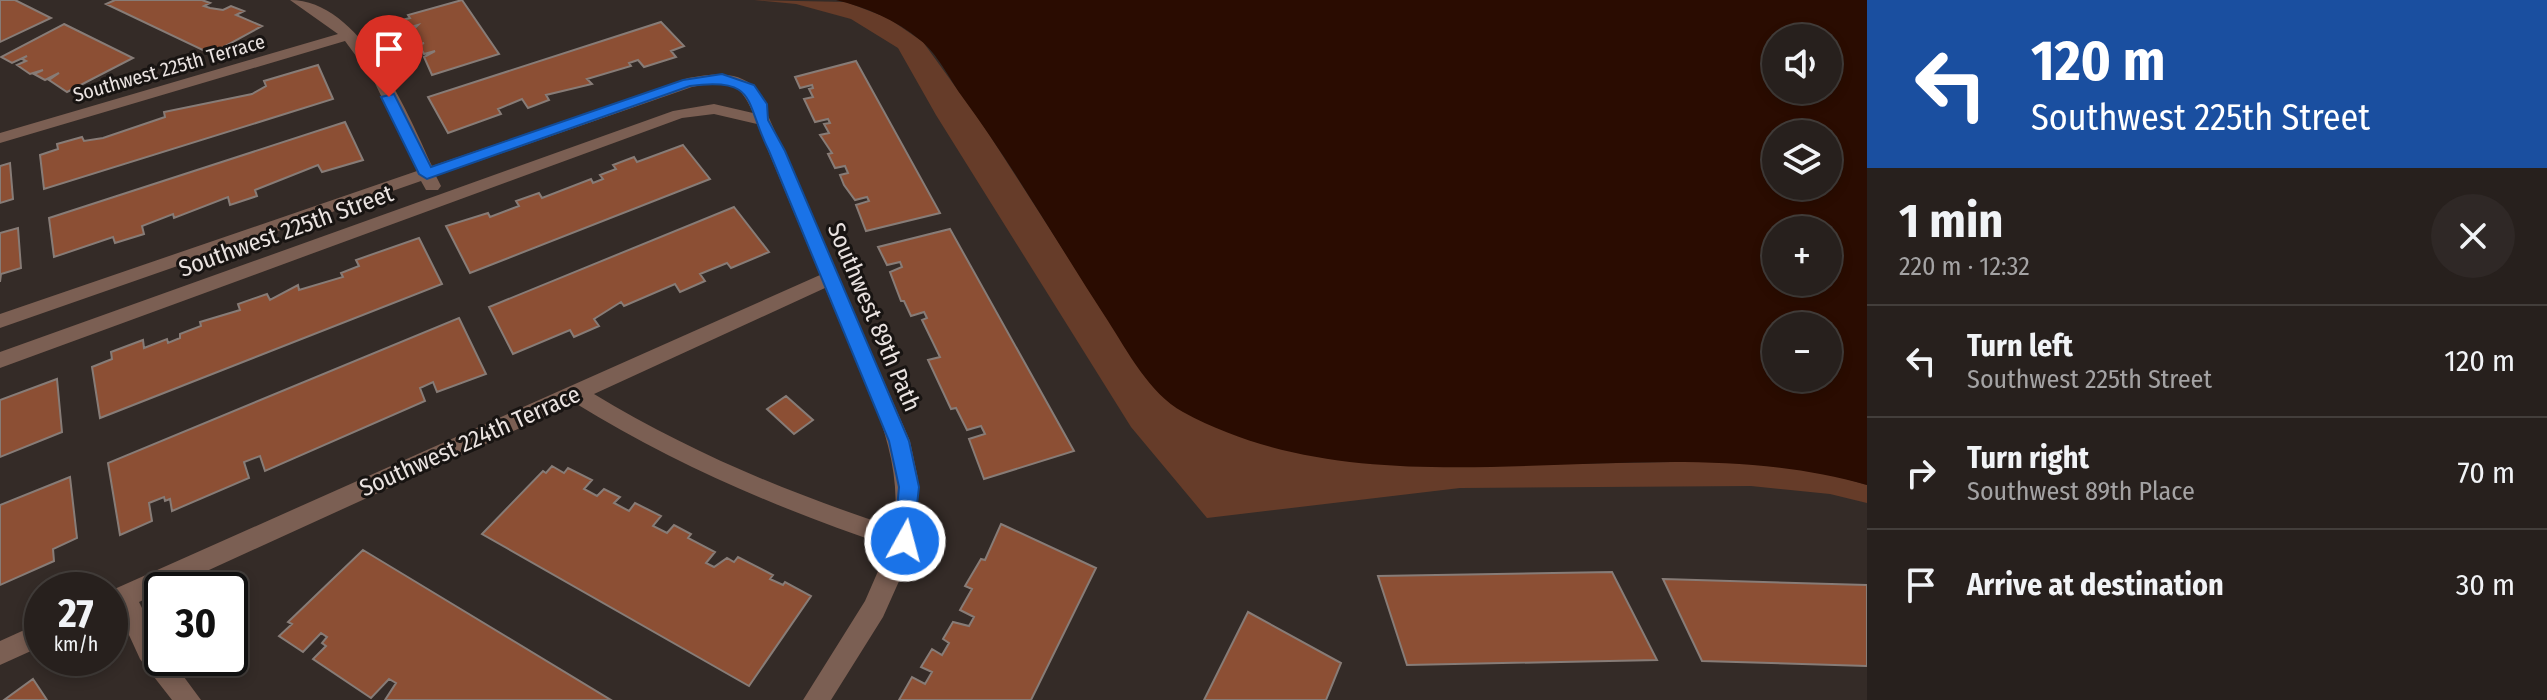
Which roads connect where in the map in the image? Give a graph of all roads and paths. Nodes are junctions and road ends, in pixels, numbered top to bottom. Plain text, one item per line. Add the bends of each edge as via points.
1 (297, 0) edge
2 (349, 35) junction
3 (760, 120) junction
4 (2, 134) edge
5 (427, 174) junction
6 (439, 201) junction
7 (829, 279) junction
8 (0, 321) edge
9 (0, 360) edge
10 (577, 394) junction
11 (905, 541) junction
12 (128, 595) edge
13 (128, 618) edge
14 (24, 642) edge
15 (0, 653) edge
16 (188, 700) edge
17 (816, 700) edge

1 - 2 street
2 - 4 street, Southwest 225th Terrace
2 - 5 street via 374,70
3 - 5 street, Southwest 225th Street via 760,104 749,88 731,80 703,79
3 - 6 street, Southwest 225th Street via 724,110 690,111
3 - 7 street, Southwest 89th Path
5 - 6 street
5 - 8 street, Southwest 225th Street
6 - 9 street, Southwest 225th Street
7 - 10 street, Southwest 224th Terrace
7 - 11 street, Southwest 89th Path via 906,465
10 - 11 street via 642,435 728,478
10 - 12 street, Southwest 224th Terrace
11 - 17 street, Southwest 89th Path via 886,587
13 - 16 street
14 - 15 street

